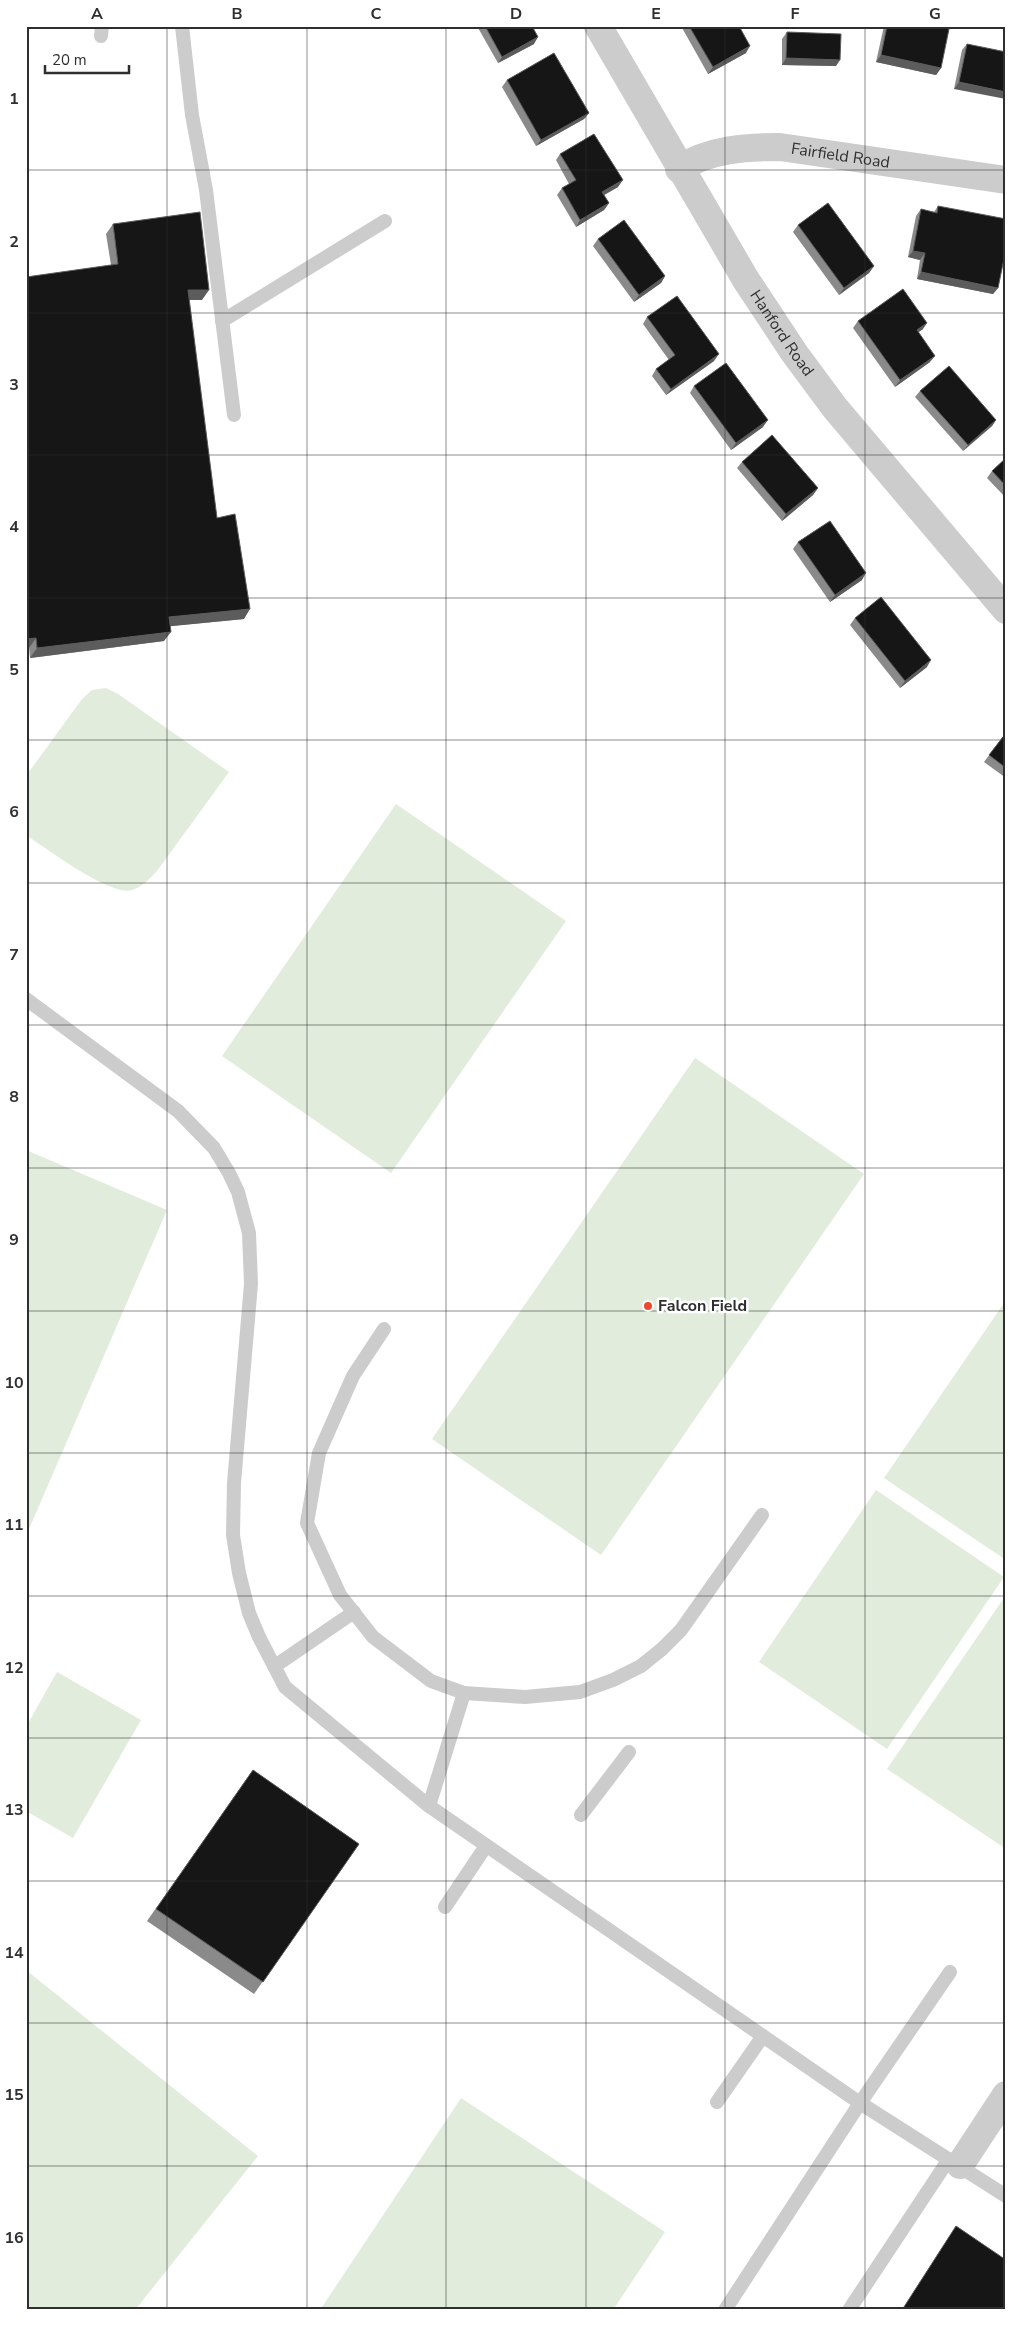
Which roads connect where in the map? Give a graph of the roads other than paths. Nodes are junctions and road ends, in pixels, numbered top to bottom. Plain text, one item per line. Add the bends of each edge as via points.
1 (182, 26) edge
2 (598, 26) edge
3 (680, 169) junction
4 (1006, 180) edge
5 (385, 221) dead end
6 (222, 320) junction
7 (234, 415) dead end
8 (1006, 610) edge
9 (26, 999) edge
10 (384, 1330) dead end
11 (762, 1516) dead end
12 (354, 1612) junction
13 (275, 1666) junction
14 (464, 1693) junction
15 (629, 1752) dead end
16 (428, 1806) junction
17 (581, 1815) dead end
18 (486, 1846) junction
19 (446, 1907) dead end
20 (950, 1972) dead end
21 (763, 2036) junction
22 (1006, 2094) edge
23 (717, 2102) dead end
24 (860, 2103) junction
25 (954, 2162) junction
26 (1006, 2196) edge
27 (725, 2310) edge
28 (849, 2310) edge

1 - 6 lane
2 - 3 street, Hanford Road
3 - 4 street, Fairfield Road via 709,154 753,147 780,147
3 - 8 street, Hanford Road via 746,280 795,354 835,408
5 - 6 lane
6 - 7 lane
9 - 13 lane via 178,1111 214,1148 238,1192 249,1233 251,1284 232,1535 250,1613 259,1638
10 - 12 lane via 353,1376 320,1452 307,1523 340,1595
11 - 14 lane via 681,1630 641,1666 580,1692 525,1697
12 - 13 lane
12 - 14 lane via 373,1637 412,1668 431,1681
13 - 16 lane via 286,1687
14 - 16 lane
15 - 17 lane
16 - 18 lane
18 - 19 lane
18 - 21 lane
20 - 24 lane
21 - 23 lane
21 - 24 lane
22 - 25 street
24 - 25 lane
24 - 27 lane
25 - 26 lane
25 - 28 lane

